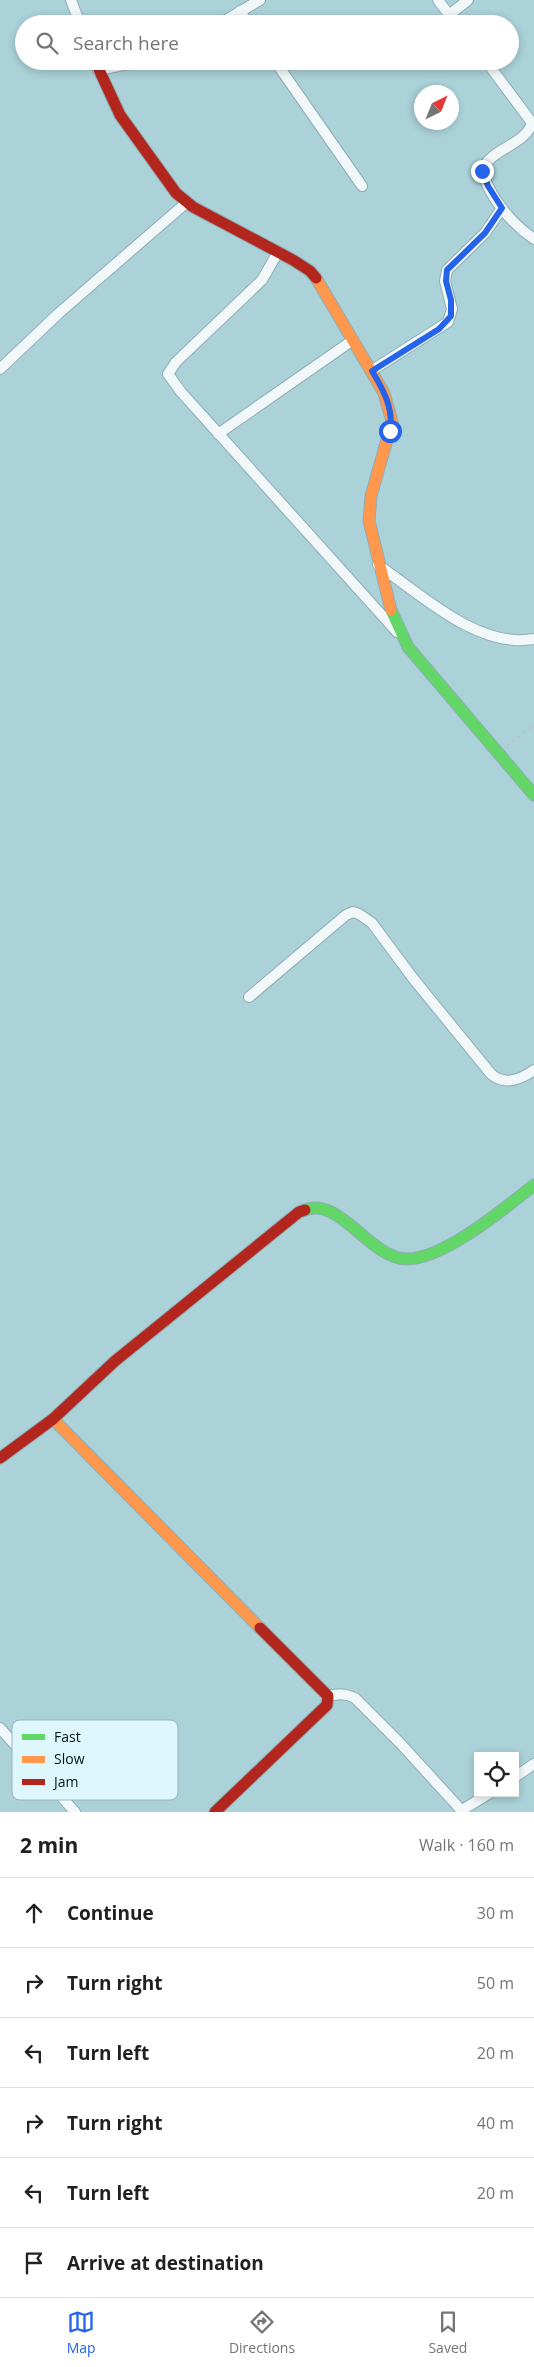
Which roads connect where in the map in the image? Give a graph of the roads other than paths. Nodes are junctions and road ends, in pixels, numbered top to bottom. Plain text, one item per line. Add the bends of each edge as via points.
1 (71, 0) edge
2 (260, 0) edge
3 (438, 0) edge
4 (468, 0) edge
5 (240, 11) junction
6 (77, 15) edge
7 (234, 15) edge
8 (242, 15) edge
9 (449, 15) joint
10 (98, 70) edge
11 (280, 70) edge
12 (493, 70) edge
13 (362, 186) dead end
14 (186, 203) junction
15 (502, 208) junction
16 (534, 240) edge
17 (278, 252) junction
18 (353, 340) junction
19 (0, 369) edge
20 (372, 371) junction
21 (218, 434) junction
22 (378, 565) junction
23 (402, 637) junction
24 (534, 639) edge
25 (534, 794) edge
26 (250, 996) dead end
27 (534, 1070) edge
28 (534, 1185) edge
29 (53, 1419) junction
30 (0, 1458) edge
31 (328, 1696) junction
32 (0, 1728) edge
33 (12, 1741) edge
34 (534, 1764) edge
35 (519, 1774) edge
36 (484, 1797) edge
37 (64, 1800) edge
38 (462, 1811) edge
39 (75, 1812) edge
40 (215, 1812) edge

1 - 6 street
2 - 5 street
3 - 9 street
4 - 9 street
5 - 7 street
5 - 8 street
10 - 14 street via 125,126
11 - 13 street
12 - 15 street via 532,123 526,134 484,165 482,171 488,186
14 - 17 street
14 - 19 street
15 - 16 street
15 - 20 street via 485,233 447,270 452,308 448,322
17 - 18 street via 302,265 317,279
17 - 21 street via 262,280 176,362 168,374
18 - 20 street
18 - 21 street
20 - 22 street via 384,393 392,422 369,509
21 - 23 street
22 - 23 street
22 - 24 street via 481,633 500,640 520,642
23 - 25 street
26 - 27 street via 353,912 372,923 412,978 491,1074 507,1081 517,1080
28 - 29 street via 495,1216 446,1245 416,1258 396,1257 378,1248 326,1210 310,1208 299,1212 115,1360
29 - 30 street
29 - 31 street
31 - 38 street via 348,1694 355,1698
31 - 40 street via 327,1705 321,1713
32 - 33 street
34 - 35 street
36 - 38 street
37 - 39 street

